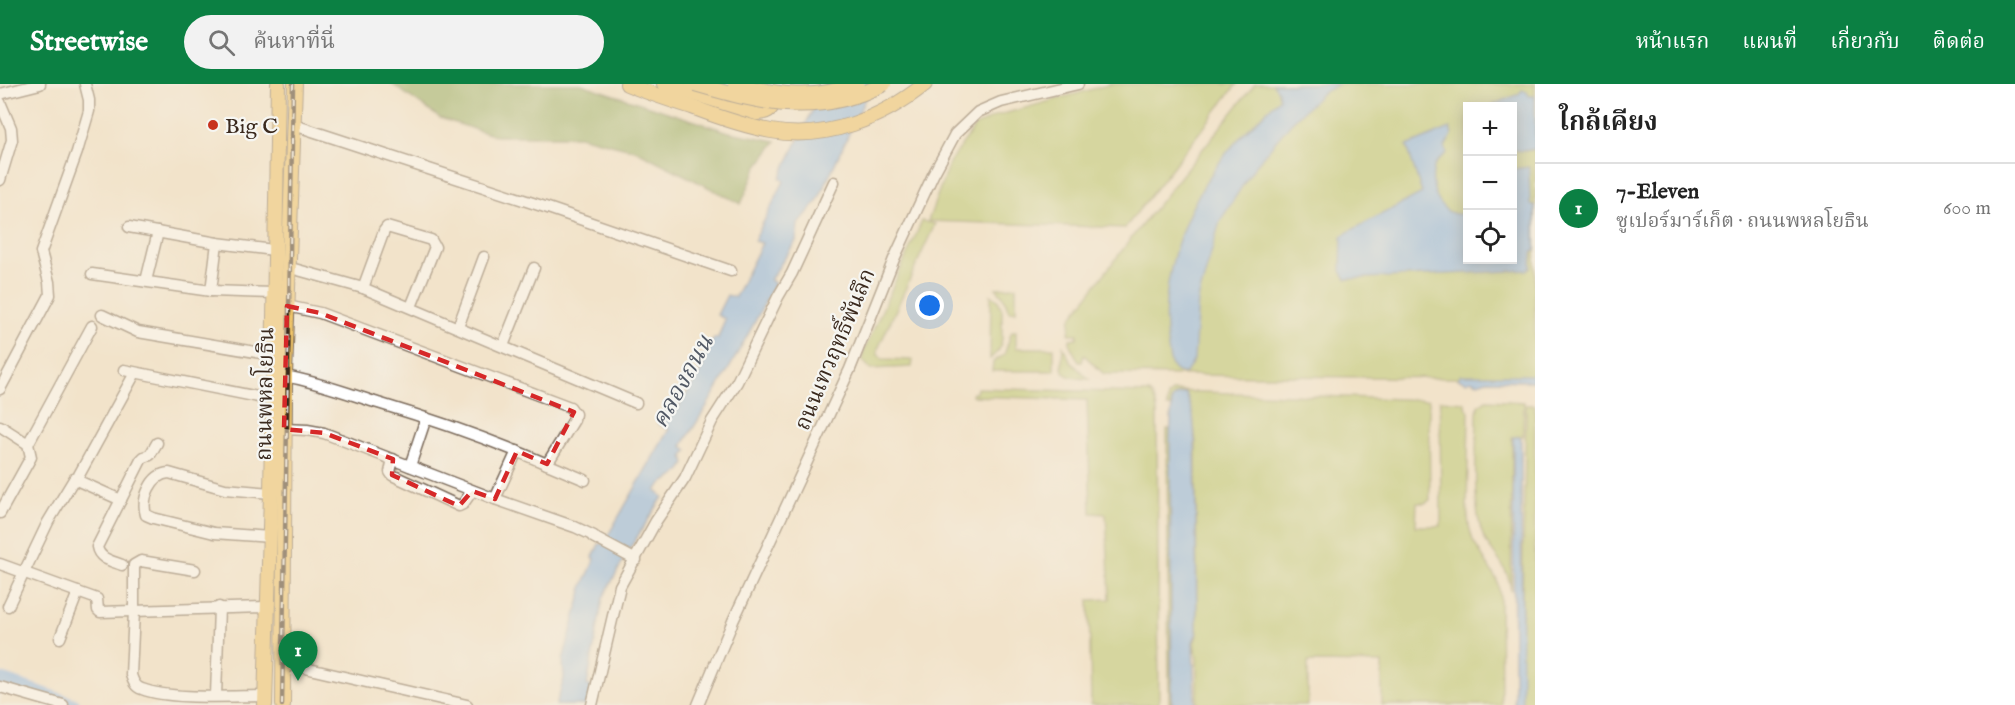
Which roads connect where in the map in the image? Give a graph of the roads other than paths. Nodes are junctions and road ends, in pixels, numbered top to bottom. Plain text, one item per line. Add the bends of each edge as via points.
1 (40, 84) edge
2 (85, 84) edge
3 (278, 84) edge
4 (295, 84) edge
5 (627, 84) edge
6 (638, 84) edge
7 (664, 84) edge
8 (695, 84) edge
9 (735, 84) edge
10 (763, 84) edge
11 (857, 84) edge
12 (884, 84) edge
13 (1078, 84) edge
14 (923, 86) edge
15 (0, 94) edge
16 (0, 102) edge
17 (728, 104) junction
18 (294, 124) junction
19 (5, 129) edge
20 (0, 180) edge
21 (834, 182) dead end
22 (129, 227) dead end
23 (158, 232) junction
24 (217, 243) junction
25 (274, 250) junction
26 (484, 257) dead end
27 (287, 267) junction
28 (534, 268) dead end
29 (731, 271) dead end
30 (92, 274) dead end
31 (146, 281) junction
32 (363, 288) junction
33 (211, 291) junction
34 (274, 293) junction
35 (287, 306) junction
36 (411, 308) junction
37 (102, 315) dead end
38 (92, 326) dead end
39 (458, 327) junction
40 (503, 346) junction
41 (273, 355) junction
42 (285, 376) junction
43 (0, 389) edge
44 (273, 400) junction
45 (636, 403) dead end
46 (426, 418) junction
47 (0, 426) edge
48 (284, 429) junction
49 (157, 443) dead end
50 (28, 444) junction
51 (517, 450) junction
52 (393, 459) junction
53 (547, 464) junction
54 (410, 466) junction
55 (79, 475) dead end
56 (585, 480) dead end
57 (472, 491) junction
58 (278, 495) junction
59 (495, 499) junction
60 (121, 500) junction
61 (0, 513) edge
62 (270, 537) junction
63 (636, 560) junction
64 (0, 564) edge
65 (122, 565) dead end
66 (195, 570) dead end
67 (24, 573) junction
68 (78, 592) junction
69 (8, 606) dead end
70 (219, 607) junction
71 (267, 607) junction
72 (283, 608) junction
73 (134, 611) junction
74 (60, 638) dead end
75 (283, 663) junction
76 (0, 687) edge
77 (18, 693) junction
78 (216, 696) junction
79 (188, 700) edge
80 (265, 700) edge
81 (12, 705) edge
82 (63, 705) edge
83 (283, 705) edge
84 (466, 705) edge
85 (592, 705) edge
86 (698, 705) edge

1 - 15 street
2 - 43 street via 89,111 41,252 50,296
3 - 25 main road, ถนนพหลโยธิน
4 - 18 main road, ถนนพหลโยธิน
5 - 14 main road via 741,124 774,132 809,133 868,119
6 - 17 main road via 702,102
7 - 17 main road
8 - 12 main road, bridge via 789,106 846,99
9 - 11 main road, bridge via 805,96
10 - 17 main road via 774,98 765,112
13 - 86 street, ถนนเทวฤทธิ์พันลึก via 1001,102 978,112 955,134 894,259 850,369
16 - 19 street
18 - 27 main road, ถนนพหลโยธิน
18 - 29 street
19 - 20 street via 12,140
21 - 63 street via 737,382
22 - 23 street
23 - 24 street
23 - 31 street
24 - 25 street
24 - 33 street
25 - 34 main road, ถนนพหลโยธิน
26 - 39 street
27 - 32 street
27 - 35 main road, ถนนพหลโยธิน
28 - 40 street
30 - 31 street
31 - 33 street
32 - 36 street
32 - 36 street via 387,226 431,240 435,247
33 - 34 street
34 - 41 main road, ถนนพหลโยธิน
35 - 42 main road, ถนนพหลโยธิน
35 - 53 street via 320,313 570,407 574,420
36 - 39 street
37 - 41 street via 138,332
38 - 50 street
39 - 40 street
40 - 45 street
41 - 44 main road, ถนนพหลโยธิน
42 - 46 street via 320,383
42 - 48 main road, ถนนพหลโยธิน
44 - 55 street via 129,372
44 - 58 main road, ถนนพหลโยธิน
46 - 51 street
46 - 54 street
47 - 50 street
48 - 52 street via 324,433
48 - 58 main road, ถนนพหลโยธิน
49 - 60 street via 150,455 141,460
50 - 61 street via 29,462
51 - 53 street
51 - 59 street
52 - 54 street
52 - 57 street via 392,475 459,506
53 - 56 street
54 - 57 street
57 - 59 street
58 - 62 main road, ถนนพหลโยธิน
58 - 62 street via 225,489 163,473 151,484 144,509 153,518 214,533
58 - 72 main road, ถนนพหลโยธิน
59 - 63 street via 596,538
60 - 65 street via 97,547 104,558
60 - 67 street via 74,479
62 - 71 main road, ถนนพหลโยธิน
63 - 85 street via 620,586
64 - 67 street
66 - 73 street via 136,563 132,570
67 - 68 street
67 - 69 street
68 - 73 street via 97,600 100,612
68 - 74 street
70 - 71 street
70 - 73 street
70 - 78 street
71 - 72 main road via 275,604
71 - 80 main road, ถนนพหลโยธิน
72 - 75 main road, ถนนพหลโยธิน
73 - 79 street via 134,683 141,689
75 - 83 main road, ถนนพหลโยธิน
75 - 84 street
76 - 77 street
77 - 81 street
77 - 82 street
78 - 79 street
78 - 80 street

